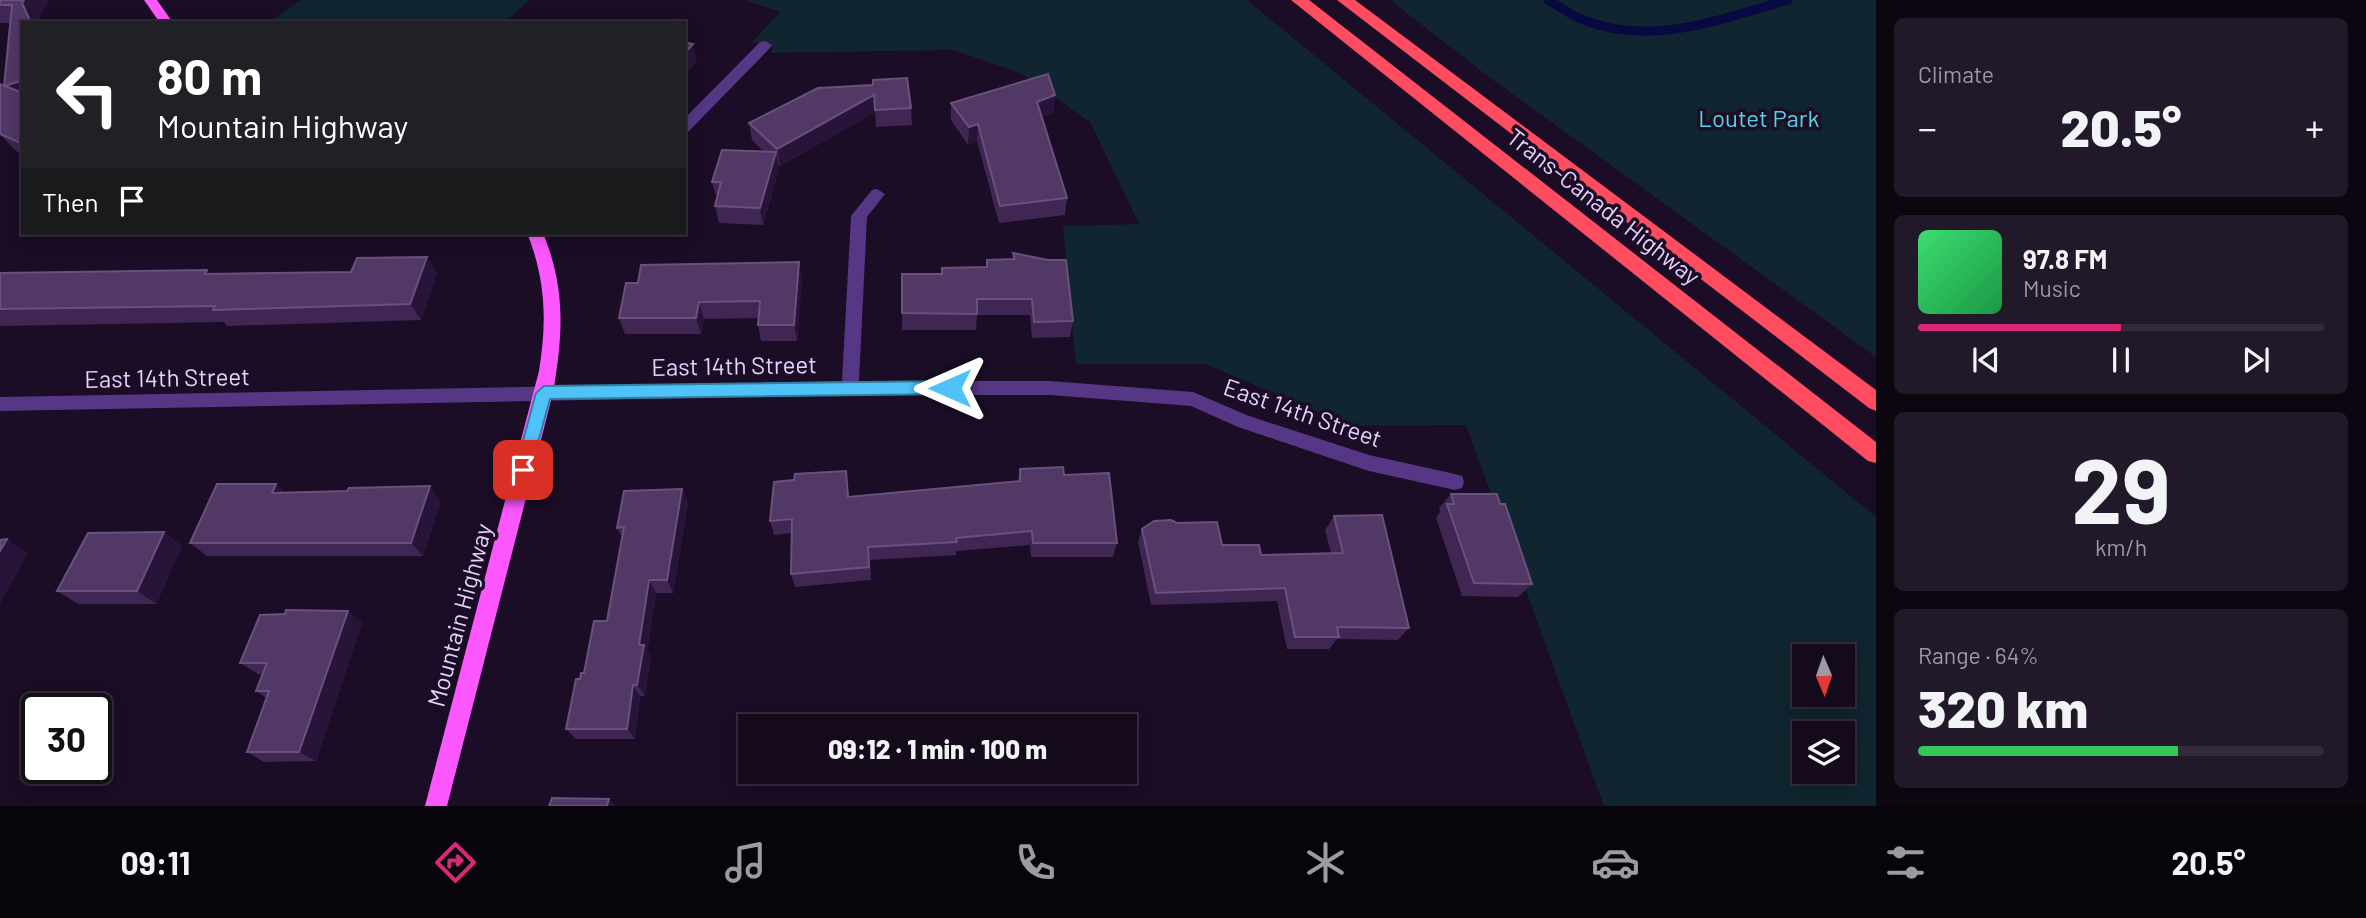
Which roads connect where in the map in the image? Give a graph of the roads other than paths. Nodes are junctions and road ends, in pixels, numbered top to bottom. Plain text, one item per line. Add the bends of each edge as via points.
1 (150, 0) edge
2 (1299, 0) edge
3 (1345, 0) edge
4 (1364, 0) edge
5 (166, 21) edge
6 (765, 45) dead end
7 (1412, 51) junction
8 (686, 126) edge
9 (877, 194) dead end
10 (536, 235) edge
11 (850, 388) junction
12 (544, 393) junction
13 (1876, 402) edge
14 (0, 404) edge
15 (1876, 454) edge
16 (1455, 482) dead end
17 (436, 806) edge

1 - 5 main road
2 - 15 highway, Trans-Canada Highway
3 - 7 highway, Trans-Canada Highway
4 - 7 highway
6 - 8 street
7 - 13 highway, Trans-Canada Highway
9 - 11 street via 859,216
10 - 12 main road, Mountain Highway via 553,281 556,311
11 - 12 street, East 14th Street
11 - 16 street, East 14th Street via 1050,388 1194,400 1244,422 1369,463
12 - 14 street, East 14th Street
12 - 17 main road, Mountain Highway

